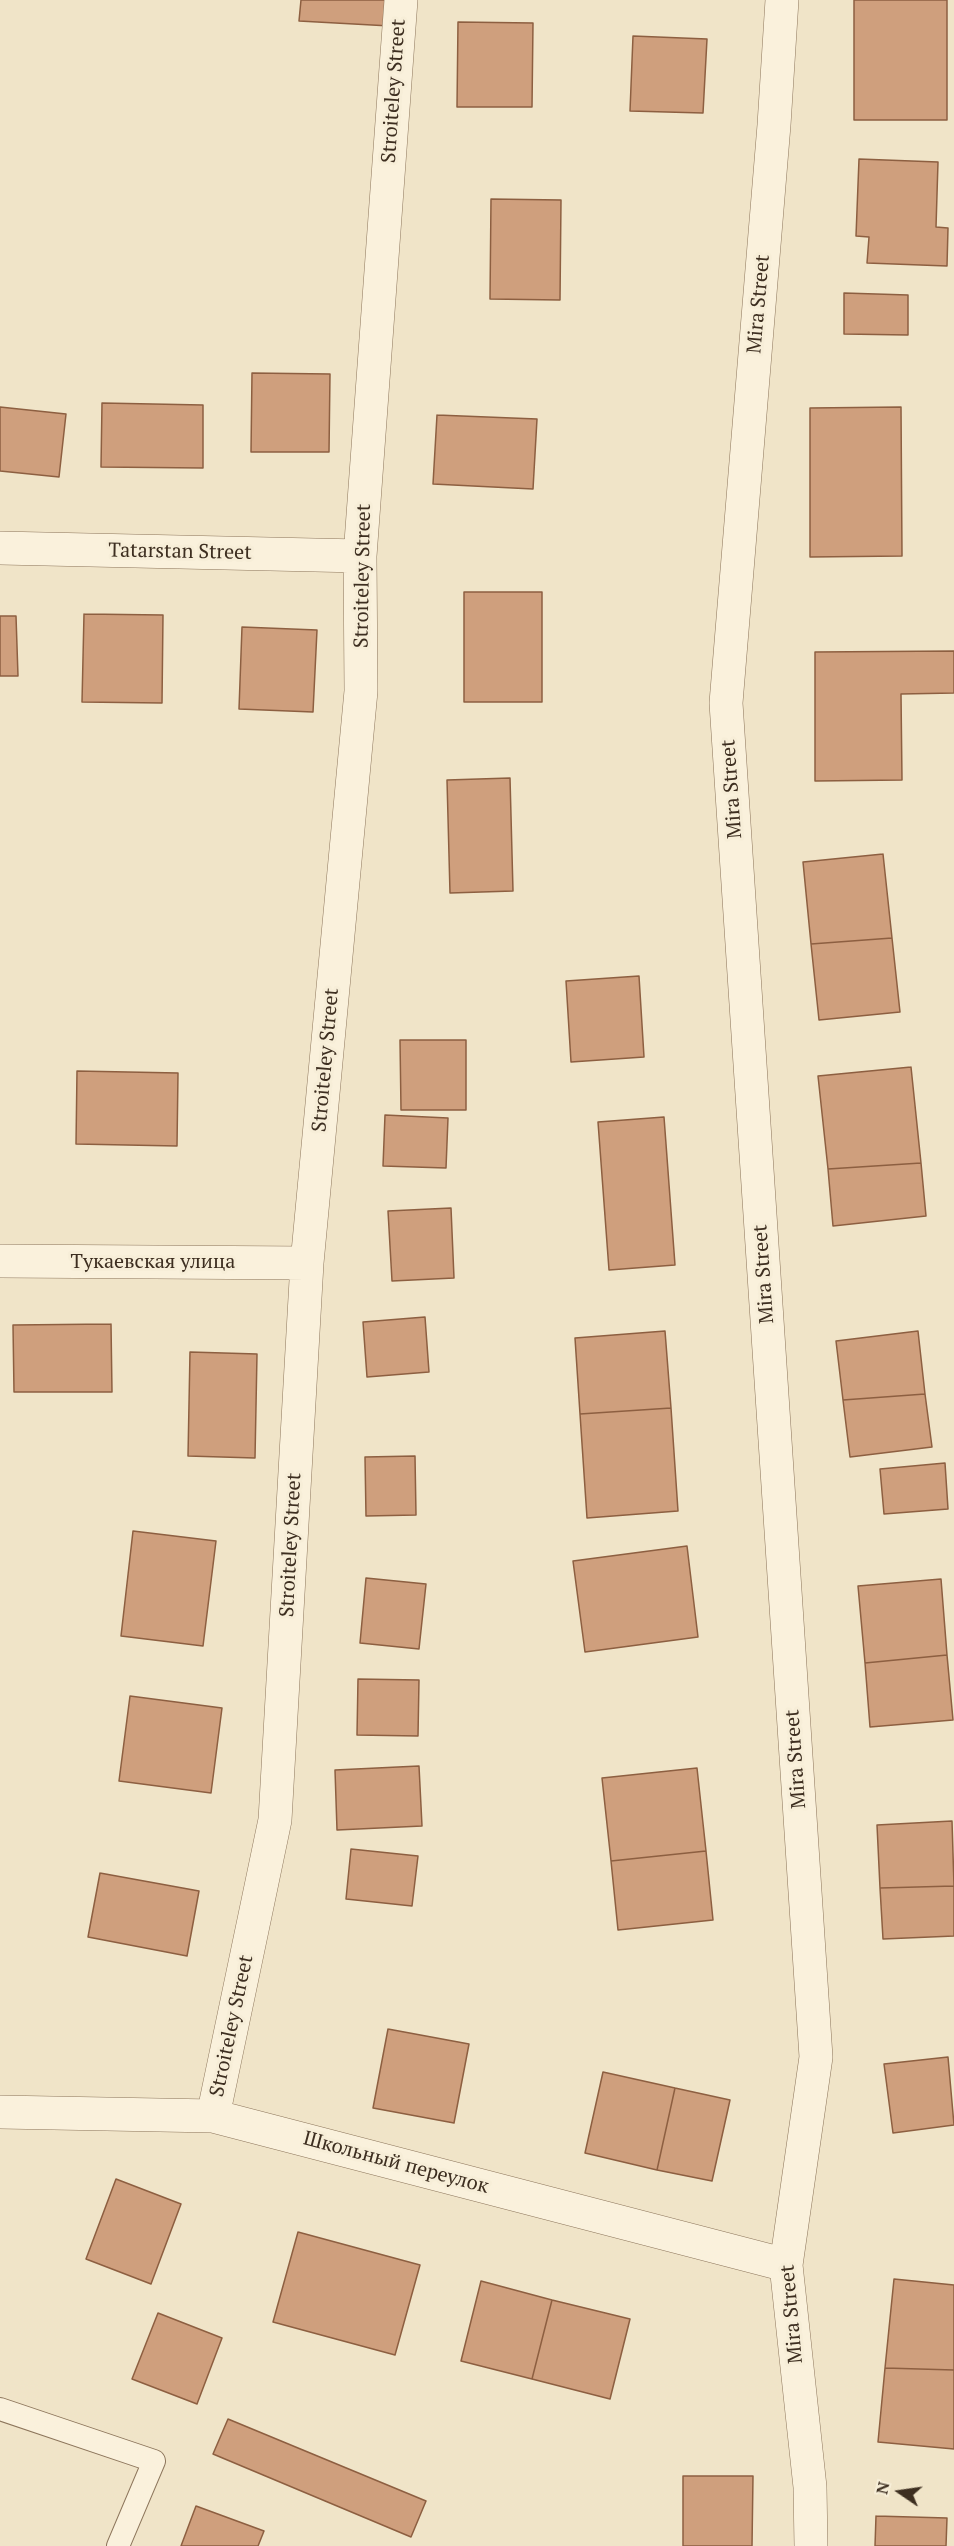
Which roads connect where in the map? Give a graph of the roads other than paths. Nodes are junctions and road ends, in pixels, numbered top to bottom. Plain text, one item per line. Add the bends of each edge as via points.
1 (401, 0) edge
2 (782, 0) edge
3 (0, 548) edge
4 (360, 556) junction
5 (0, 1262) edge
6 (307, 1263) junction
7 (0, 2112) edge
8 (213, 2116) junction
9 (786, 2265) junction
10 (0, 2409) edge
11 (118, 2546) edge
12 (811, 2546) edge

1 - 4 street, Stroiteley Street
2 - 9 street, Mira Street via 726,703 816,2057
3 - 4 street, Tatarstan Street
4 - 6 street, Stroiteley Street via 361,691
5 - 6 street, Тукаевская улица
6 - 8 street, Stroiteley Street via 275,1820
7 - 8 street, Школьный переулок
8 - 9 street, Школьный переулок
9 - 12 street, Mira Street via 810,2487
10 - 11 lane via 154,2462

